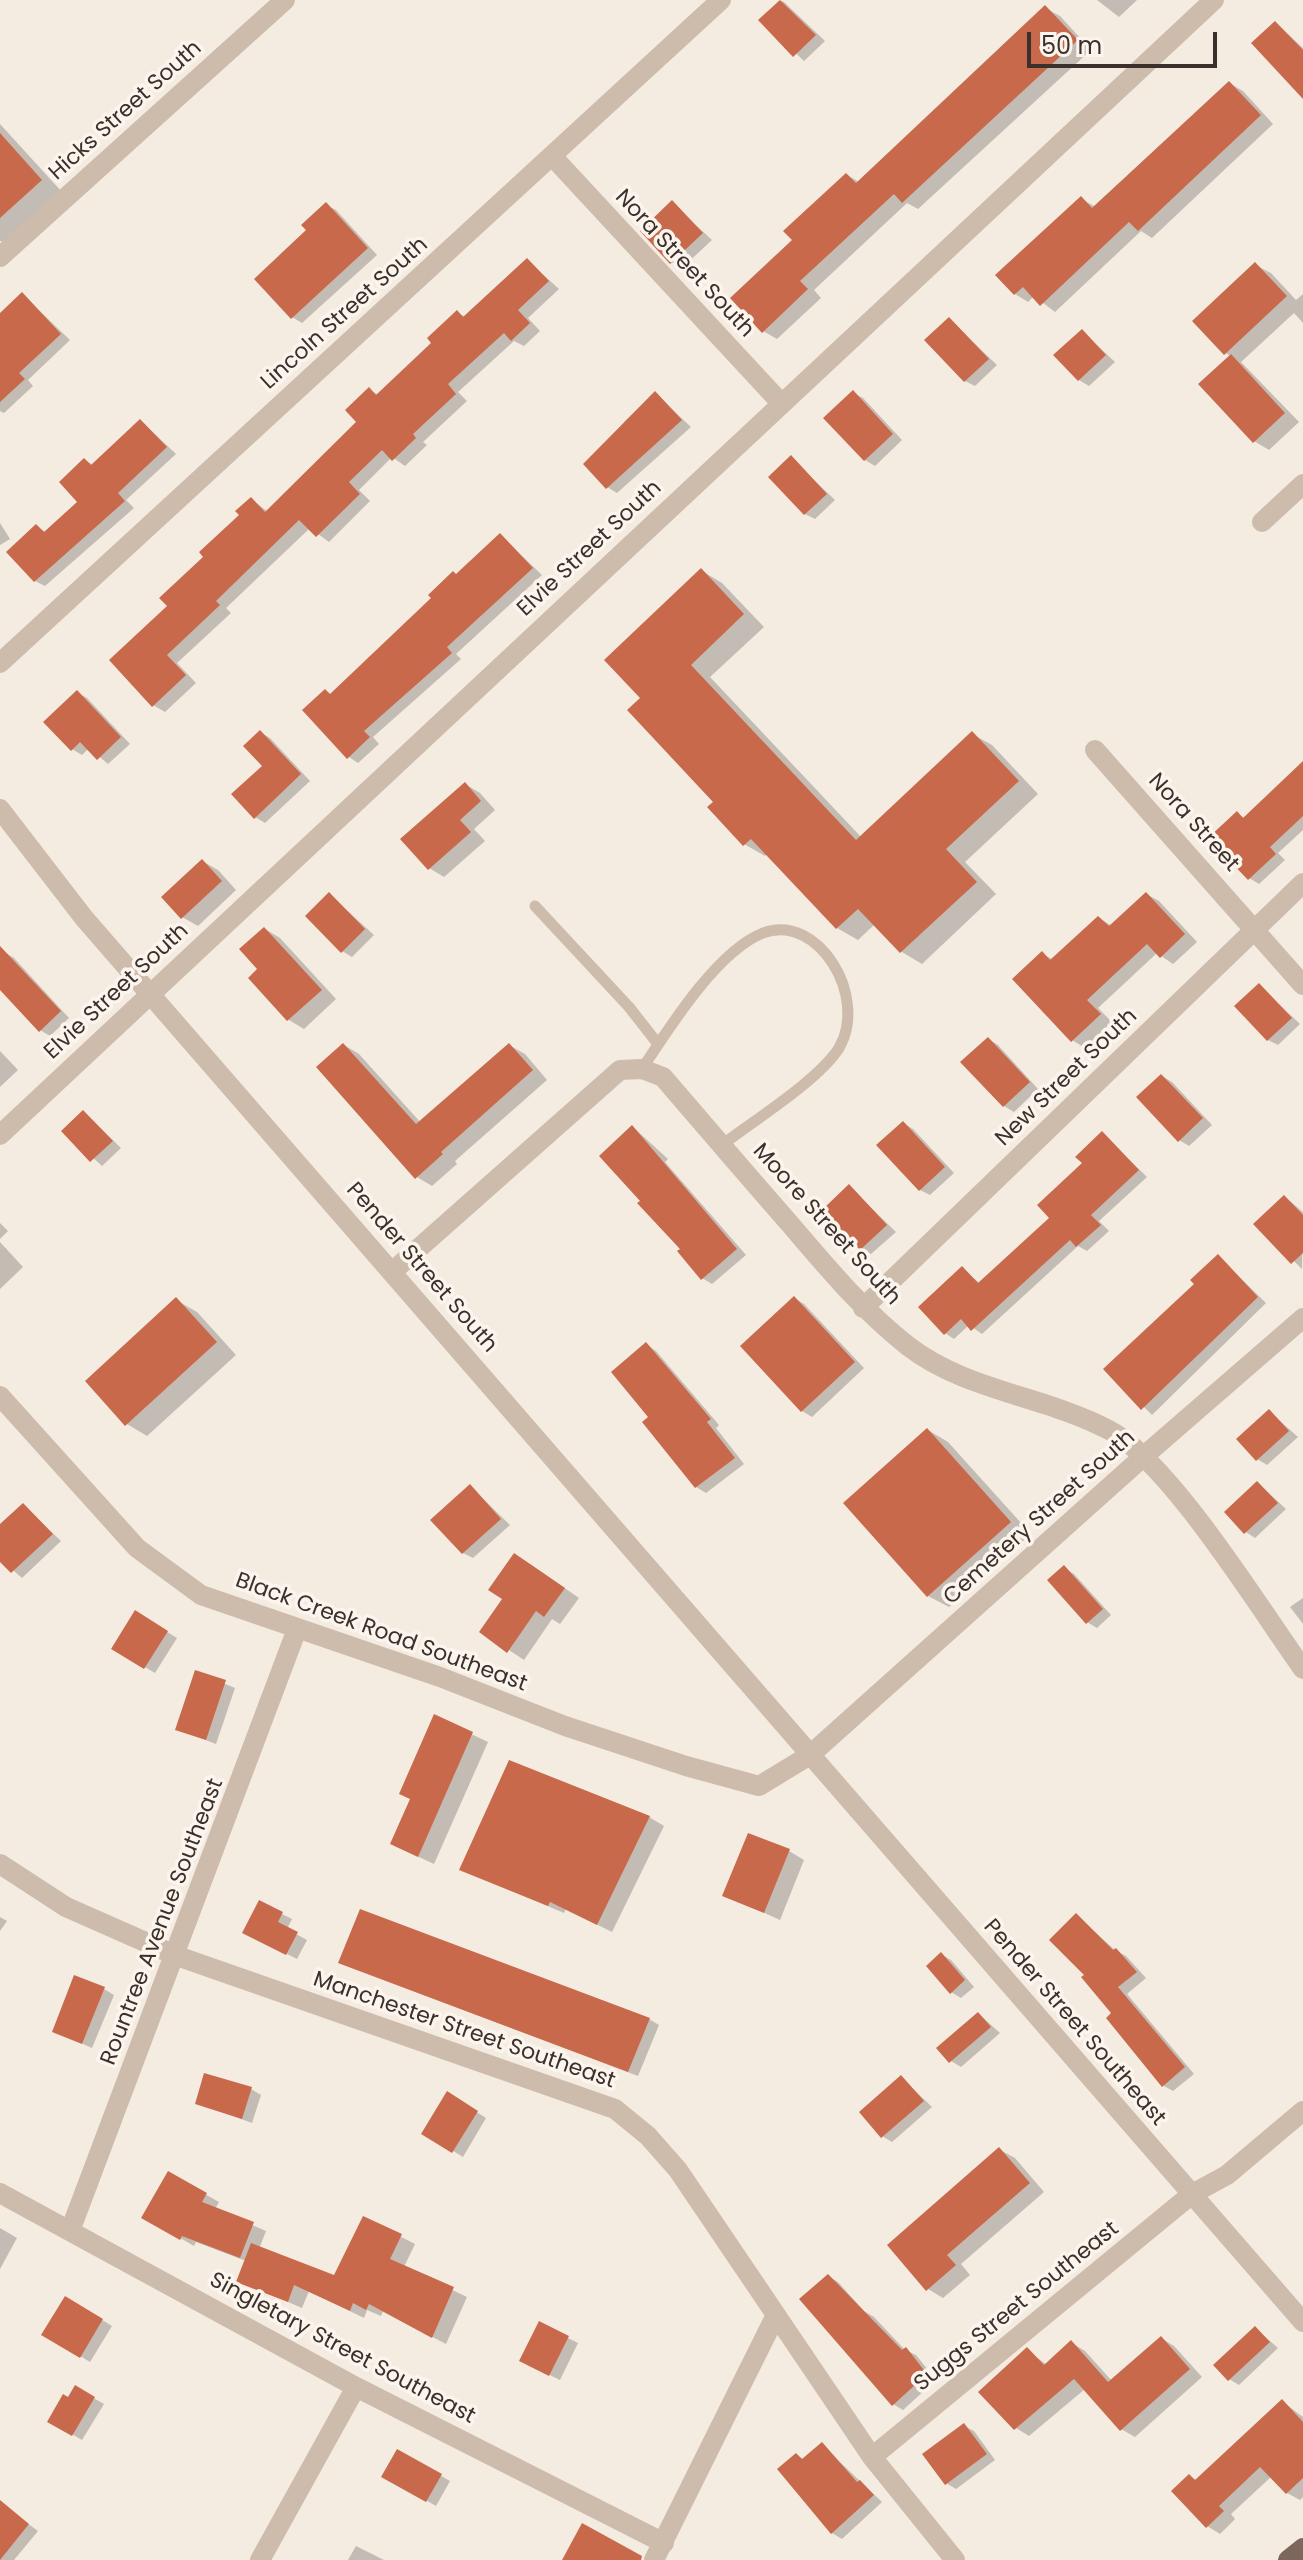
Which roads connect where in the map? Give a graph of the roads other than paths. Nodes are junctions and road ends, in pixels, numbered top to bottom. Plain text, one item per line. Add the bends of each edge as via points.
1 (285, 0) edge
2 (721, 0) edge
3 (1214, 0) edge
4 (552, 156) junction
5 (0, 257) edge
6 (781, 403) junction
7 (1303, 484) edge
8 (1262, 522) dead end
9 (0, 663) edge
10 (1095, 750) dead end
11 (0, 809) edge
12 (1303, 883) edge
13 (535, 906) dead end
14 (1254, 928) junction
15 (1303, 985) edge
16 (151, 993) junction
17 (658, 1044) junction
18 (642, 1069) junction
19 (0, 1135) edge
20 (722, 1145) junction
21 (393, 1271) junction
22 (863, 1308) junction
23 (1303, 1318) edge
24 (0, 1396) edge
25 (1144, 1456) junction
26 (297, 1629) junction
27 (1303, 1669) edge
28 (810, 1755) junction
29 (0, 1864) edge
30 (177, 1956) junction
31 (1303, 2111) edge
32 (0, 2193) edge
33 (1192, 2194) junction
34 (70, 2231) junction
35 (776, 2315) junction
36 (1303, 2322) edge
37 (356, 2387) junction
38 (872, 2457) junction
39 (1303, 2548) edge
40 (659, 2552) edge
41 (260, 2560) edge
42 (955, 2560) edge
43 (1288, 2560) edge

1 - 5 street, Hicks Street South
2 - 4 street, Lincoln Street South
3 - 6 street, Elvie Street South
4 - 6 street, Nora Street South
4 - 9 street, Lincoln Street South
6 - 16 street, Elvie Street South
7 - 8 street
10 - 14 street, Nora Street
11 - 16 street, Pender Street South via 84,918
12 - 14 street, New Street South
13 - 17 lane
14 - 15 street
14 - 22 street, New Street South
16 - 19 street, Elvie Street South
16 - 21 street, Pender Street South
17 - 18 lane
17 - 20 lane via 742,944 766,932 788,931 808,941 842,974 849,1000 847,1031 838,1050 819,1071
18 - 20 street, Moore Street South via 663,1077
18 - 21 street via 620,1070
20 - 22 street, Moore Street South
21 - 28 street, Pender Street South
22 - 25 street, Moore Street South via 912,1349 948,1370 1090,1420
23 - 25 street, Cemetery Street South
24 - 26 street, Black Creek Road Southeast via 137,1548 168,1573 201,1595
25 - 27 street, Moore Street South via 1197,1520
25 - 28 street, Cemetery Street South
26 - 28 street, Black Creek Road Southeast via 565,1726 759,1786
26 - 30 street, Rountree Avenue Southeast
28 - 33 street, Pender Street Southeast
29 - 30 street, Manchester Street Southeast via 66,1907
30 - 34 street, Rountree Avenue Southeast
30 - 35 street, Manchester Street Southeast via 615,2109 678,2170
31 - 33 street, Suggs Street Southeast via 1227,2175
32 - 34 street, Singletary Street Southeast
33 - 36 street, Pender Street Southeast
33 - 38 street, Suggs Street Southeast
34 - 37 street, Singletary Street Southeast
35 - 38 street, Manchester Street Southeast
35 - 40 street
37 - 40 street, Singletary Street Southeast
37 - 41 street
38 - 42 street, Manchester Street Southeast
39 - 43 main road

